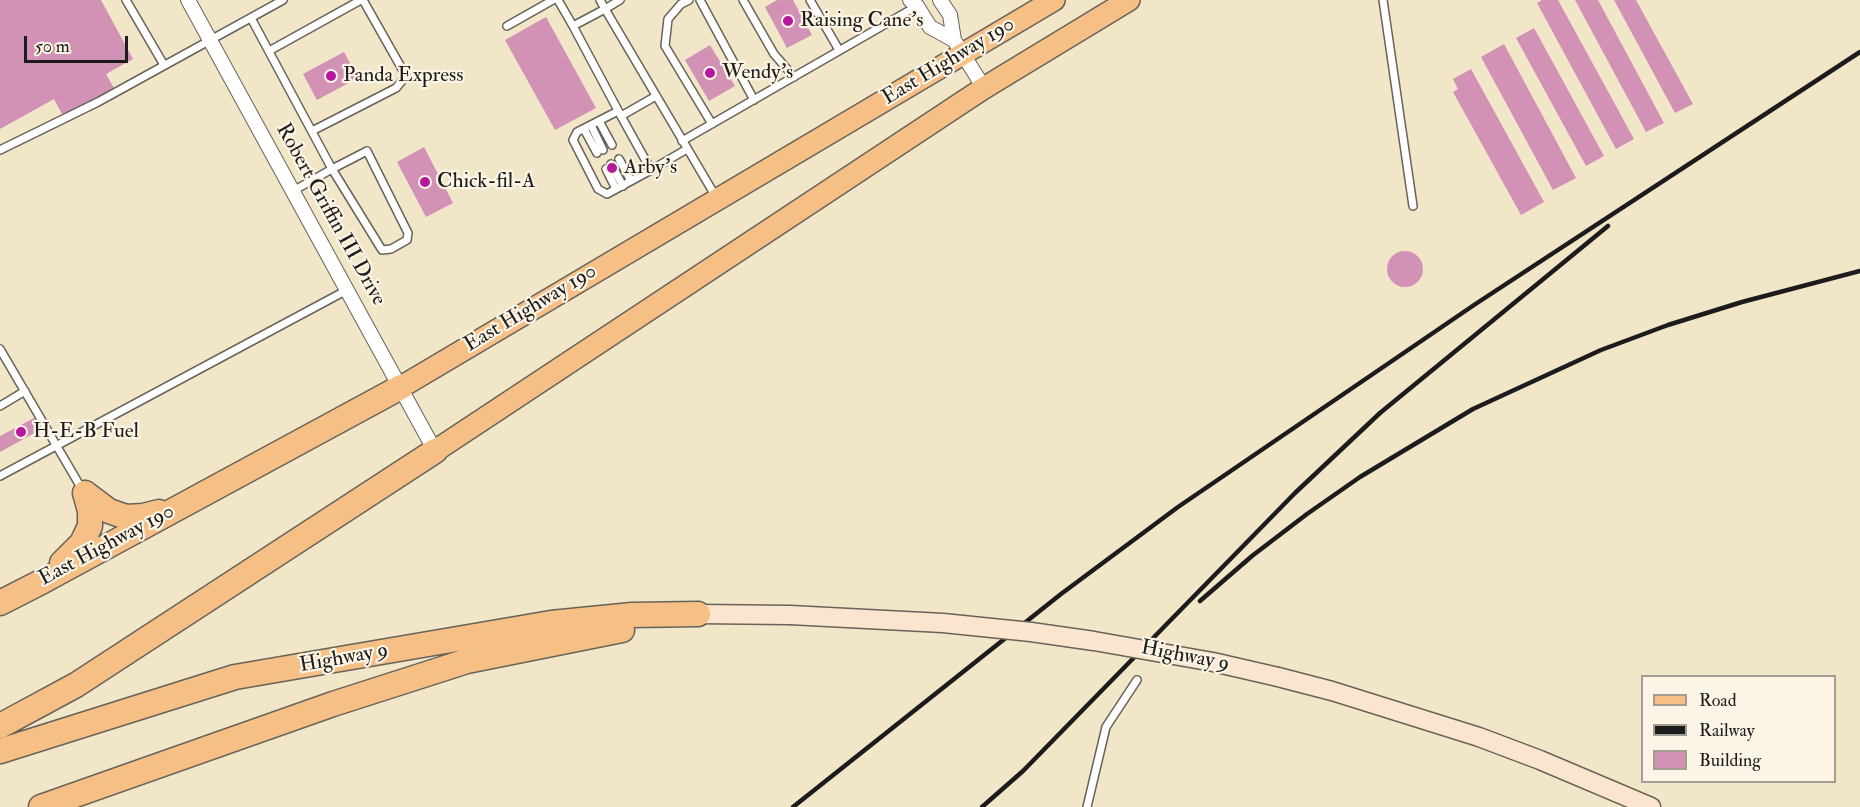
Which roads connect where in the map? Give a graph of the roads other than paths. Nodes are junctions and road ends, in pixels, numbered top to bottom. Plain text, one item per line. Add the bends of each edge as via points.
1 (126, 0) edge
2 (188, 0) edge
3 (283, 0) edge
4 (362, 0) edge
5 (553, 0) edge
6 (558, 0) edge
7 (600, 0) edge
8 (620, 0) edge
9 (689, 0) edge
10 (700, 0) edge
11 (743, 0) edge
12 (810, 0) edge
13 (940, 0) edge
14 (1053, 0) edge
15 (1129, 0) edge
16 (1383, 0) edge
17 (913, 3) edge
18 (605, 9) junction
19 (251, 18) junction
20 (507, 26) dead end
21 (573, 26) junction
22 (210, 40) junction
23 (958, 47) junction
24 (839, 50) junction
25 (269, 51) junction
26 (164, 66) junction
27 (794, 77) junction
28 (984, 88) junction
29 (656, 96) junction
30 (754, 100) junction
31 (620, 113) junction
32 (599, 121) junction
33 (712, 124) junction
34 (587, 127) junction
35 (312, 131) junction
36 (682, 141) junction
37 (612, 146) dead end
38 (687, 149) junction
39 (0, 150) edge
40 (600, 151) dead end
41 (619, 159) dead end
42 (608, 167) dead end
43 (332, 169) junction
44 (651, 170) junction
45 (631, 181) junction
46 (619, 187) junction
47 (292, 191) junction
48 (717, 199) junction
49 (1413, 206) dead end
50 (347, 290) junction
51 (0, 351) edge
52 (401, 387) junction
53 (25, 391) junction
54 (0, 406) edge
55 (56, 445) junction
56 (435, 452) junction
57 (0, 476) edge
58 (85, 494) junction
59 (181, 506) junction
60 (43, 581) junction
61 (0, 603) edge
62 (698, 614) junction
63 (1137, 680) dead end
64 (0, 726) edge
65 (0, 751) edge
66 (41, 807) edge
67 (1087, 807) edge
68 (1651, 807) edge

1 - 26 lane
2 - 22 street, Robert Griffin III Drive
3 - 19 lane
4 - 25 lane
4 - 35 lane via 406,76 396,88
5 - 20 lane
6 - 21 lane
7 - 18 lane
8 - 18 lane
9 - 33 lane via 668,19 666,46
10 - 30 lane
11 - 27 lane via 774,54
12 - 24 lane
13 - 23 street via 950,15
14 - 23 main road, East Highway 190
15 - 28 main road, East Highway 190
16 - 49 lane
17 - 23 street via 930,27
17 - 24 lane
18 - 21 lane
18 - 29 lane
19 - 22 lane
19 - 25 lane
21 - 31 lane
22 - 26 lane
22 - 47 street, Robert Griffin III Drive
23 - 28 street
23 - 48 main road, East Highway 190
24 - 27 lane
25 - 35 lane
26 - 39 lane
27 - 30 lane
28 - 56 main road, East Highway 190
29 - 31 lane
29 - 36 lane
30 - 33 lane
31 - 32 lane
31 - 44 lane
32 - 34 lane
32 - 37 lane
33 - 36 lane
34 - 40 lane
34 - 46 lane via 577,132 573,140 598,189 607,194
35 - 43 lane
36 - 38 lane
38 - 44 lane
38 - 48 lane
41 - 45 lane
42 - 46 lane
43 - 43 lane via 367,151 408,233 407,240 382,250
43 - 47 lane
44 - 45 lane
45 - 46 lane
47 - 50 street, Robert Griffin III Drive
48 - 52 main road, East Highway 190
50 - 52 street, Robert Griffin III Drive
50 - 55 lane
51 - 53 lane
52 - 56 street, Robert Griffin III Drive
52 - 59 highway, East Highway 190
53 - 54 lane
53 - 55 lane
55 - 57 lane
55 - 58 lane
56 - 64 highway via 76,685
58 - 59 highway via 109,511 126,517
58 - 60 highway via 91,519 86,537
59 - 60 highway, East Highway 190
60 - 61 highway, East Highway 190
62 - 65 highway, Highway 9 via 632,615 551,623 235,677
62 - 66 highway, Highway 9 via 467,661
62 - 68 main road, Highway 9, bridge via 943,623 1094,641 1213,662 1355,698 1479,737
63 - 67 lane via 1106,727

